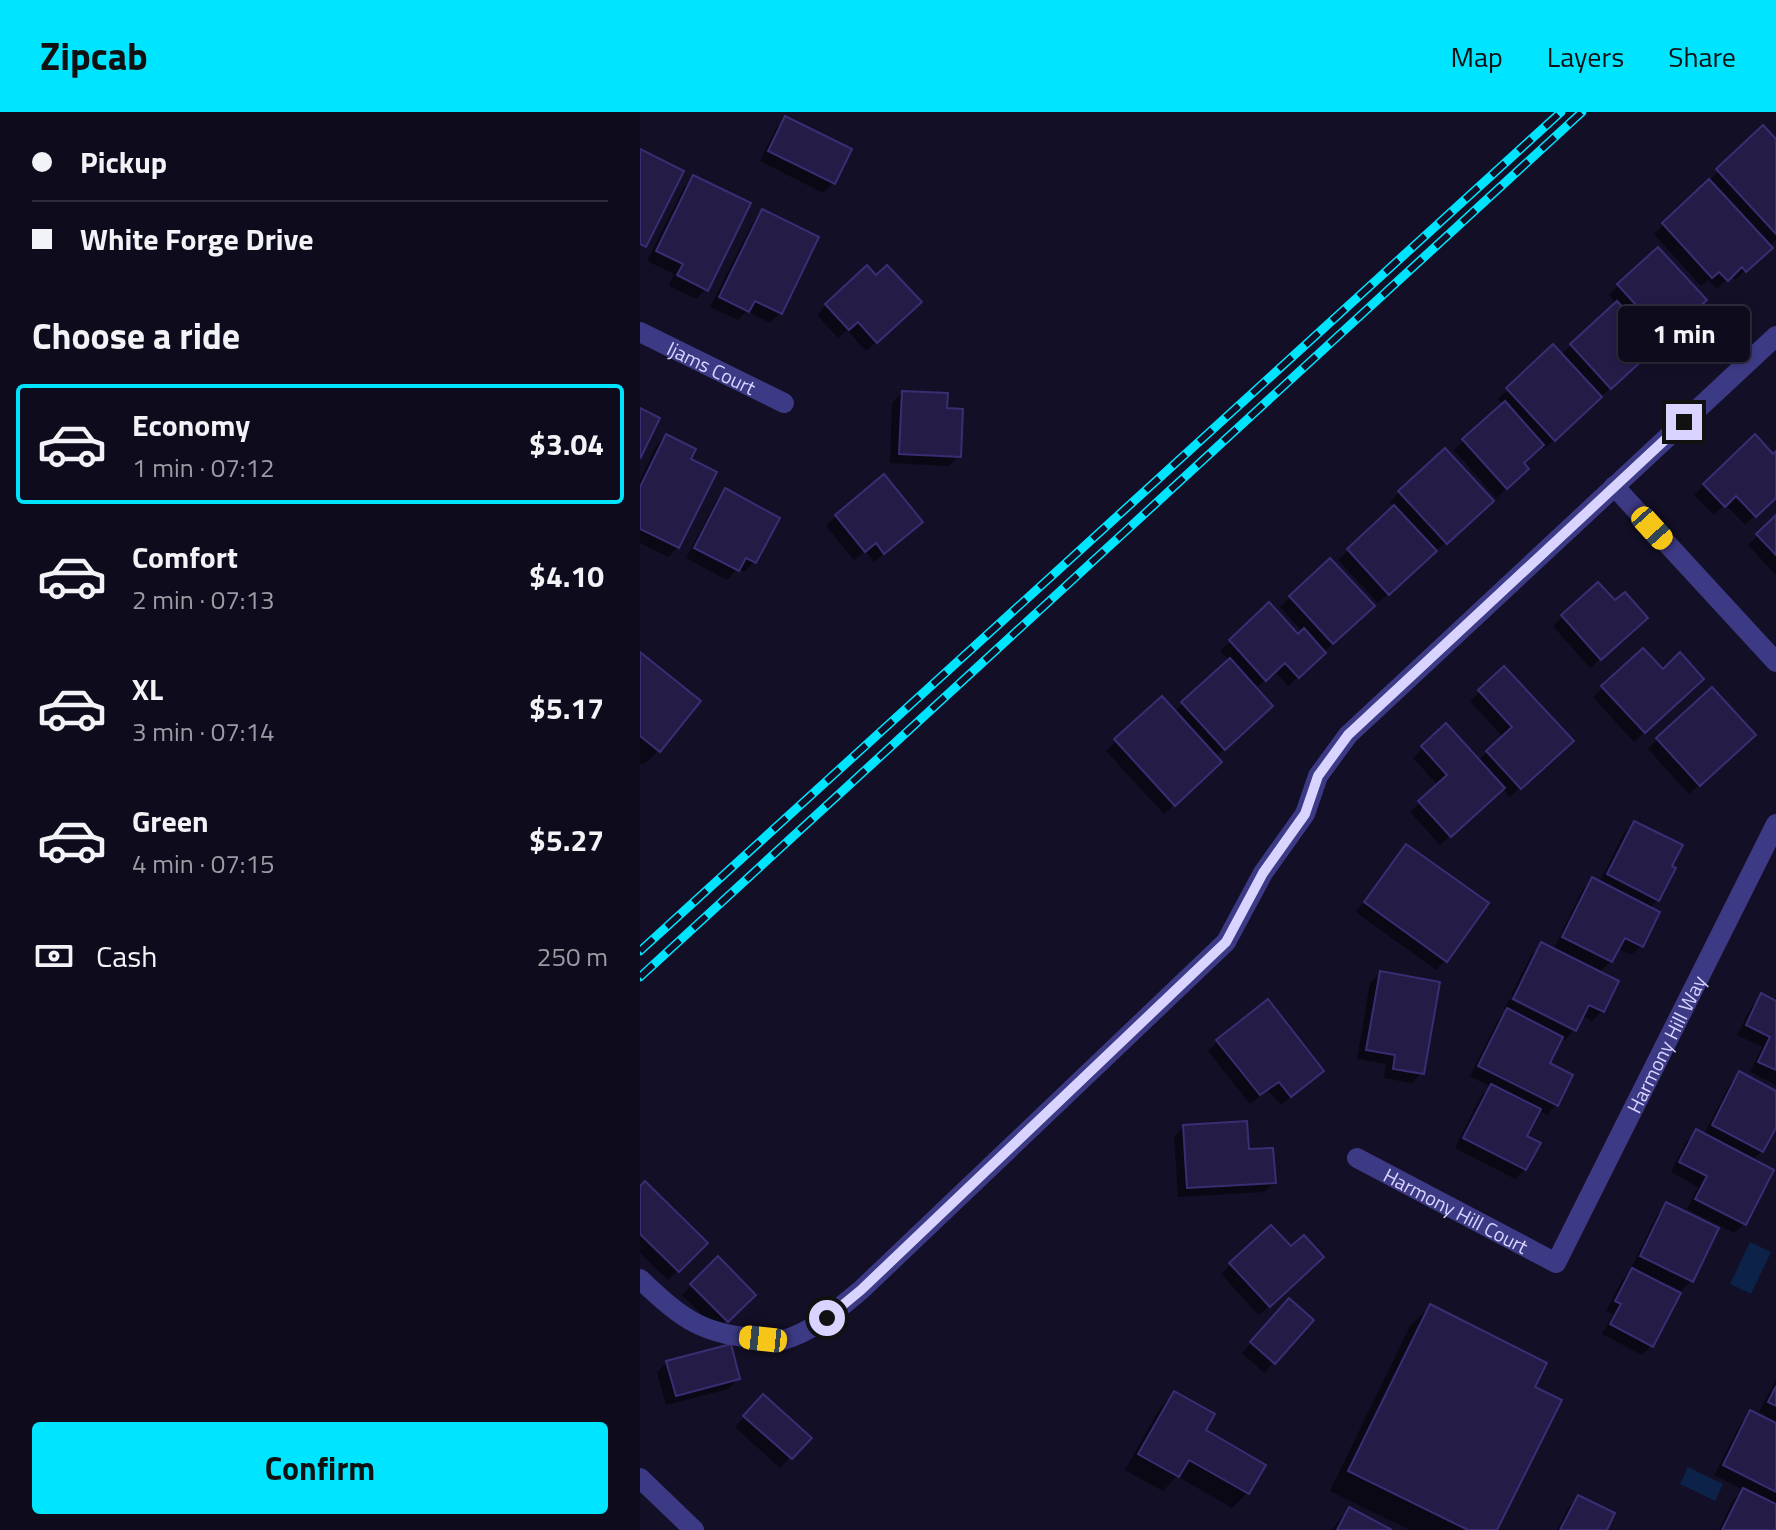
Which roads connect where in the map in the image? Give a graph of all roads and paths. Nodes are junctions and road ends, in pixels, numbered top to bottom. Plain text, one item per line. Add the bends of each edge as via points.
1 (640, 332) edge
2 (1776, 336) edge
3 (784, 403) dead end
4 (1614, 486) junction
5 (1776, 662) edge
6 (1776, 824) edge
7 (1357, 1158) dead end
8 (1556, 1263) joint
9 (640, 1279) edge
10 (640, 1478) edge
11 (694, 1530) edge

1 - 3 street, Ijams Court
2 - 4 street
4 - 5 street
4 - 9 street via 1348,735 1318,776 1305,814 1263,873 1226,942 827,1318 780,1341 732,1335 695,1325
6 - 8 street, Harmony Hill Way
7 - 8 street, Harmony Hill Court
10 - 11 street

